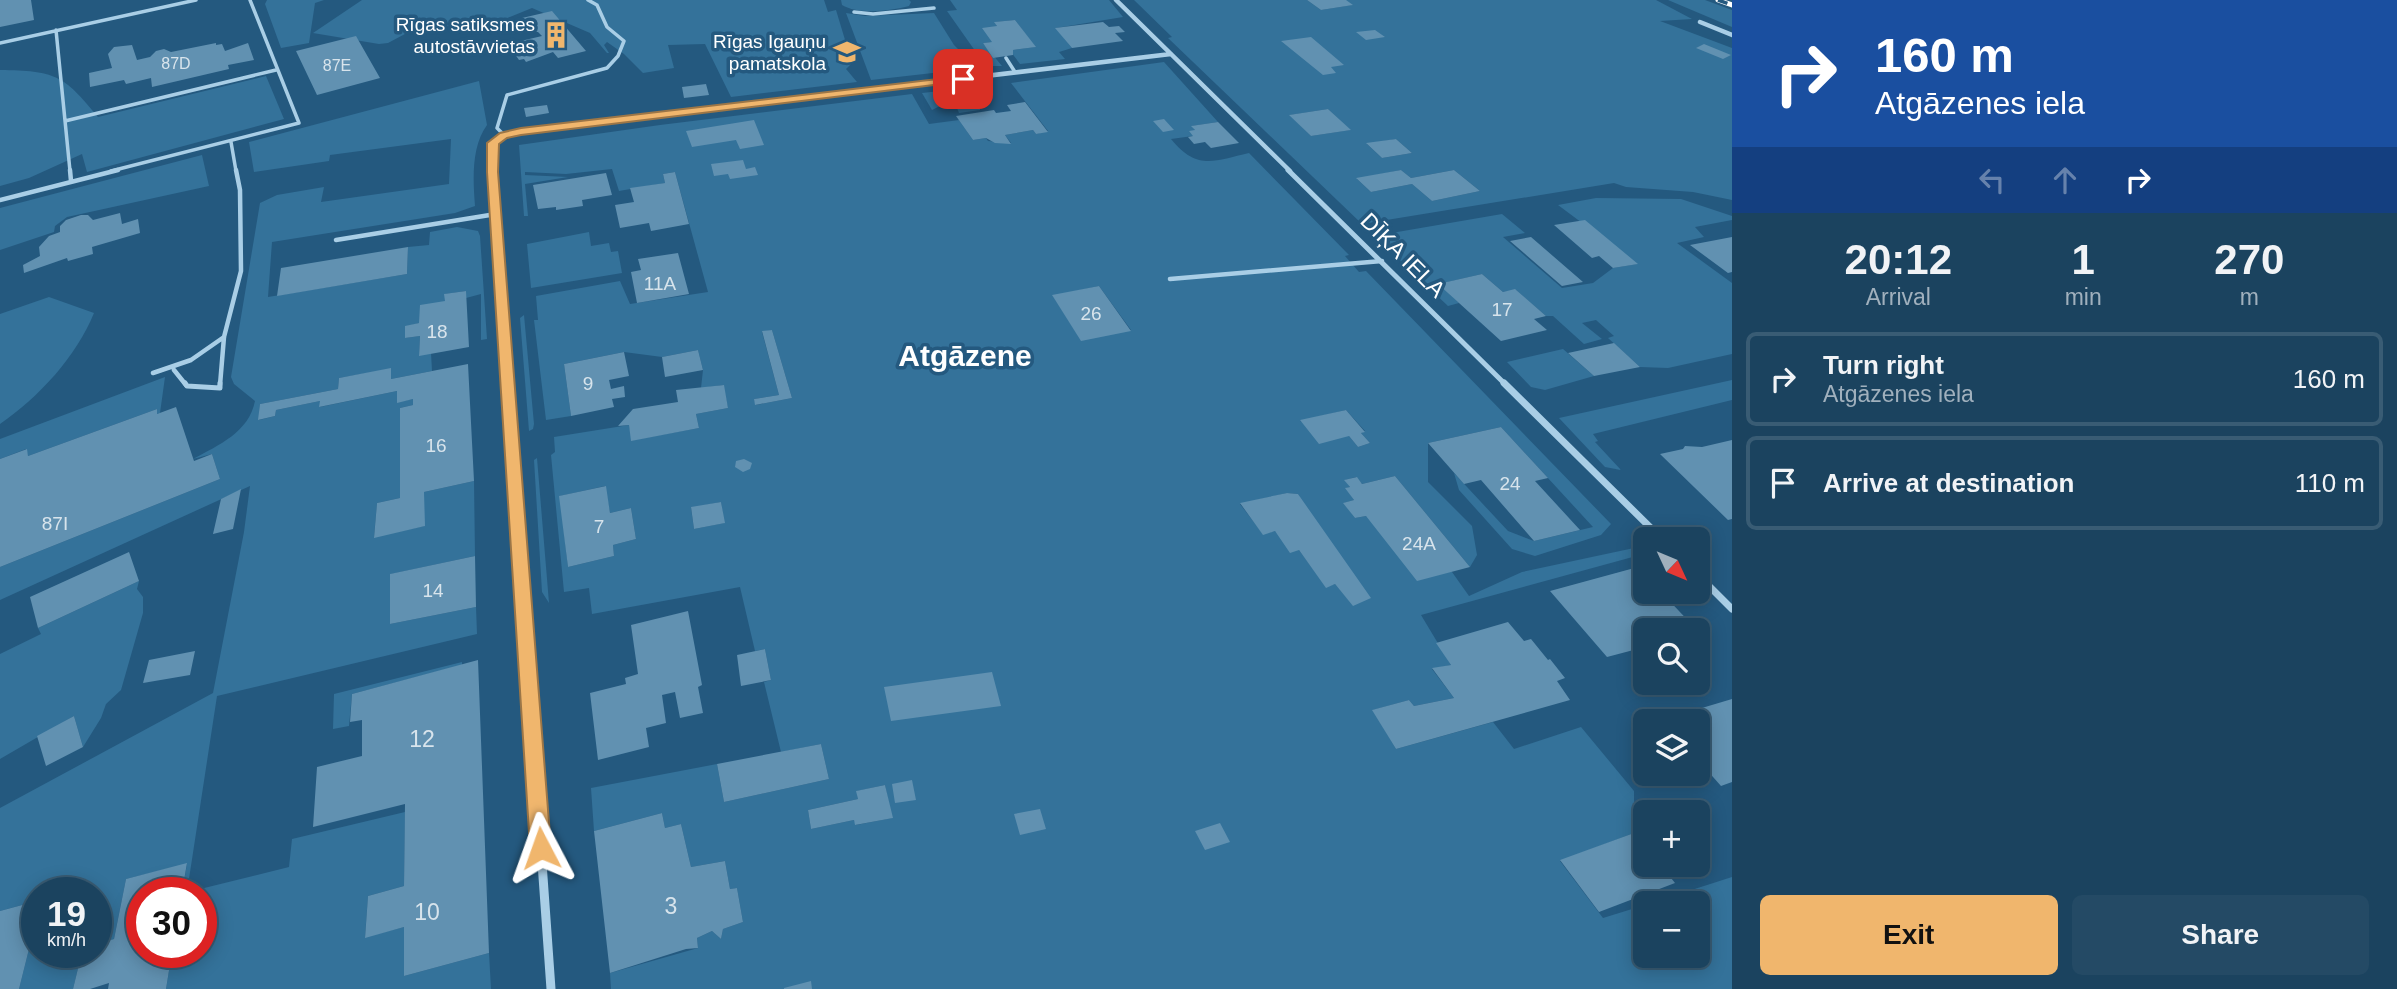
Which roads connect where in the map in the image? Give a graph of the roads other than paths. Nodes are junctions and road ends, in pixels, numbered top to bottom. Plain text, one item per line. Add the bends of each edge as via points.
1 (196, 0) edge
2 (250, 0) edge
3 (588, 0) edge
4 (1116, 0) edge
5 (934, 8) dead end
6 (854, 12) dead end
7 (1700, 22) dead end
8 (56, 30) junction
9 (1732, 35) edge
10 (0, 43) edge
11 (1171, 54) junction
12 (1006, 58) dead end
13 (276, 70) junction
14 (1015, 72) junction
15 (65, 121) junction
16 (504, 135) junction
17 (231, 142) junction
18 (71, 181) junction
19 (0, 200) edge
20 (496, 214) junction
21 (335, 240) dead end
22 (1382, 261) junction
23 (1170, 279) dead end
24 (224, 337) junction
25 (174, 369) junction
26 (153, 373) dead end
27 (1650, 527) edge
28 (1710, 587) edge
29 (1732, 609) edge
30 (551, 989) edge

1 - 8 lane
2 - 13 lane
3 - 16 lane via 597,5 607,27 624,41 618,56 607,68 507,95 497,128
4 - 11 street, DĪĶA IELA
5 - 6 lane
7 - 9 street
8 - 10 lane
8 - 15 lane
11 - 14 street
11 - 22 street, DĪĶA IELA
12 - 14 lane
13 - 15 lane
13 - 17 lane via 299,123
14 - 16 street
15 - 18 lane
16 - 20 street via 493,143
17 - 18 lane
17 - 24 lane via 240,190 242,254
18 - 19 lane
20 - 21 lane
20 - 30 street
22 - 23 lane
22 - 27 street, DĪĶA IELA
24 - 25 lane
24 - 25 lane via 220,388 187,386
25 - 26 lane
28 - 29 street

